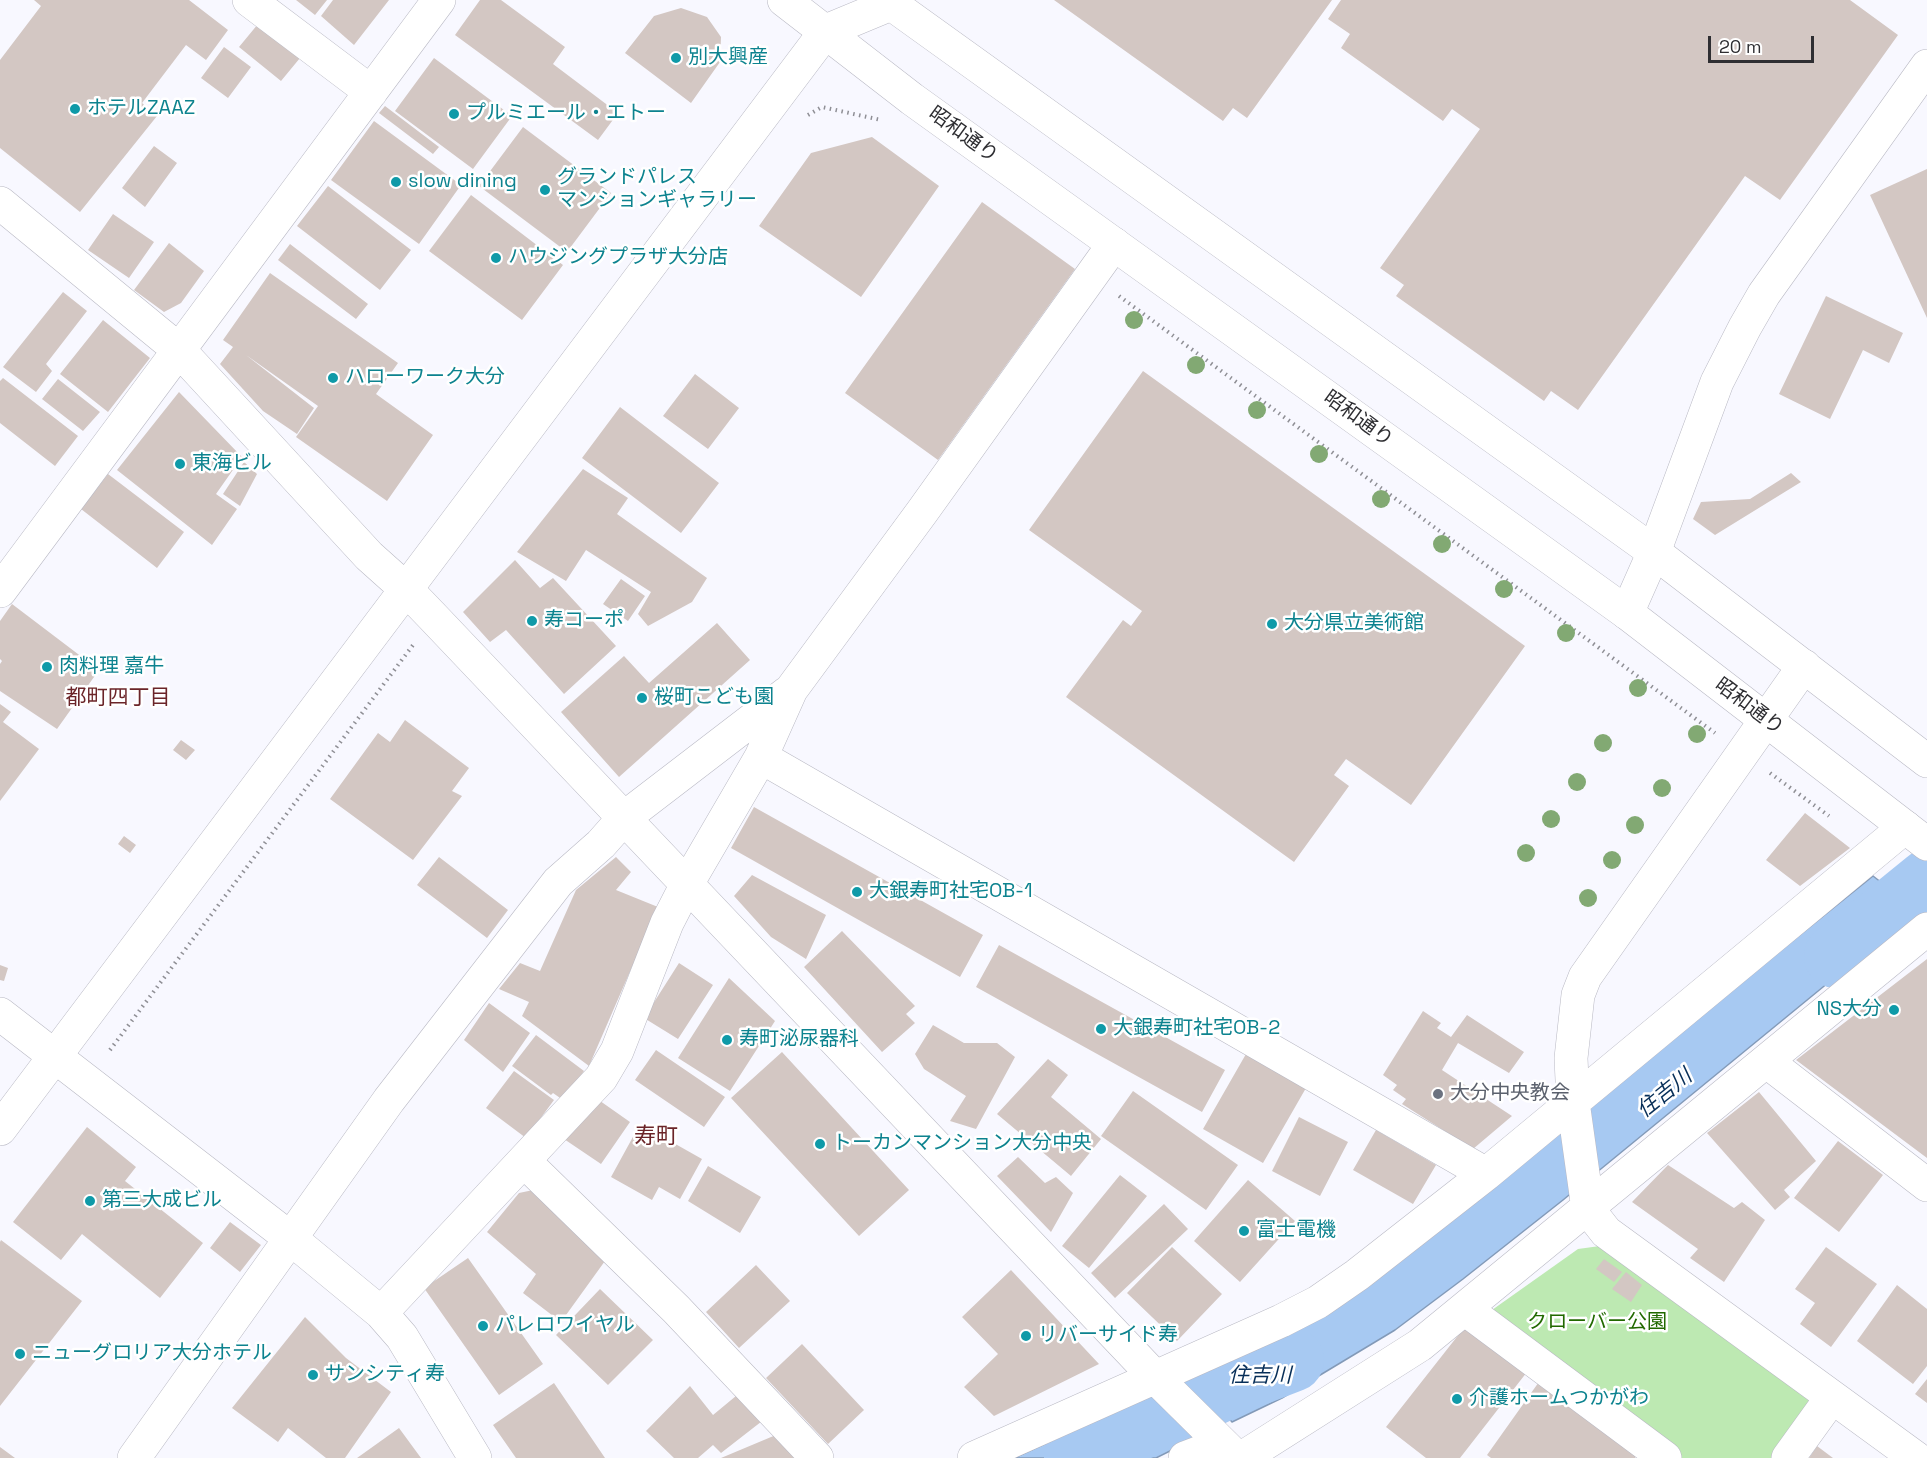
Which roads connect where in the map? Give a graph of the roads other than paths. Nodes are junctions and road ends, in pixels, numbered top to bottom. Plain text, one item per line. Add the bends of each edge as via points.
1 (249, 0) edge
2 (439, 0) edge
3 (784, 0) edge
4 (891, 1) edge
5 (829, 16) edge
6 (1927, 66) edge
7 (370, 92) junction
8 (0, 203) edge
9 (1114, 244) junction
10 (179, 350) junction
11 (1654, 552) junction
12 (407, 590) junction
13 (0, 591) edge
14 (1627, 613) junction
15 (1804, 666) junction
16 (791, 690) junction
17 (1765, 719) junction
18 (761, 757) junction
19 (1927, 761) edge
20 (624, 818) junction
21 (1917, 836) edge
22 (687, 884) junction
23 (1927, 929) edge
24 (0, 1014) edge
25 (54, 1056) junction
26 (1766, 1061) junction
27 (1574, 1110) junction
28 (0, 1129) edge
29 (524, 1161) junction
30 (1486, 1174) junction
31 (1927, 1185) edge
32 (1587, 1199) junction
33 (290, 1239) junction
34 (1465, 1309) junction
35 (381, 1312) junction
36 (1164, 1385) junction
37 (1832, 1397) junction
38 (1234, 1453) edge
39 (134, 1458) edge
40 (475, 1458) edge
41 (817, 1458) edge
42 (975, 1458) edge
43 (1185, 1458) edge
44 (1665, 1458) edge
45 (1788, 1458) edge
46 (1916, 1458) edge

1 - 7 main road
2 - 7 main road
3 - 5 main road, 昭和通り
4 - 5 main road
4 - 11 main road
5 - 9 main road, 昭和通り via 912,99
5 - 12 main road
6 - 11 main road via 1764,294 1745,327 1717,382
7 - 10 main road
8 - 10 main road
9 - 14 main road, 昭和通り
9 - 16 main road
10 - 12 main road via 369,556
10 - 13 main road
11 - 14 main road
11 - 15 main road
12 - 20 main road
12 - 25 main road
14 - 17 main road, 昭和通り
15 - 17 main road
15 - 19 main road
16 - 18 main road
16 - 20 main road
17 - 21 main road, 昭和通り
17 - 27 main road via 1585,977 1578,995 1571,1047
18 - 22 main road
18 - 30 main road
20 - 22 main road
20 - 33 main road via 558,882 389,1100
21 - 27 main road
22 - 29 main road via 667,923 618,1051 601,1078
22 - 36 main road
23 - 26 main road
24 - 25 main road
25 - 28 main road
25 - 33 main road
26 - 31 main road
26 - 32 main road
27 - 30 main road
27 - 32 main road
29 - 35 main road
29 - 41 main road via 676,1308
30 - 36 main road via 1318,1302
32 - 34 main road
32 - 37 main road via 1606,1232
33 - 35 main road
33 - 39 main road
34 - 38 main road via 1381,1371
34 - 44 main road
35 - 40 main road via 402,1337
36 - 38 main road
36 - 42 main road
37 - 45 main road
37 - 46 main road
38 - 43 main road

